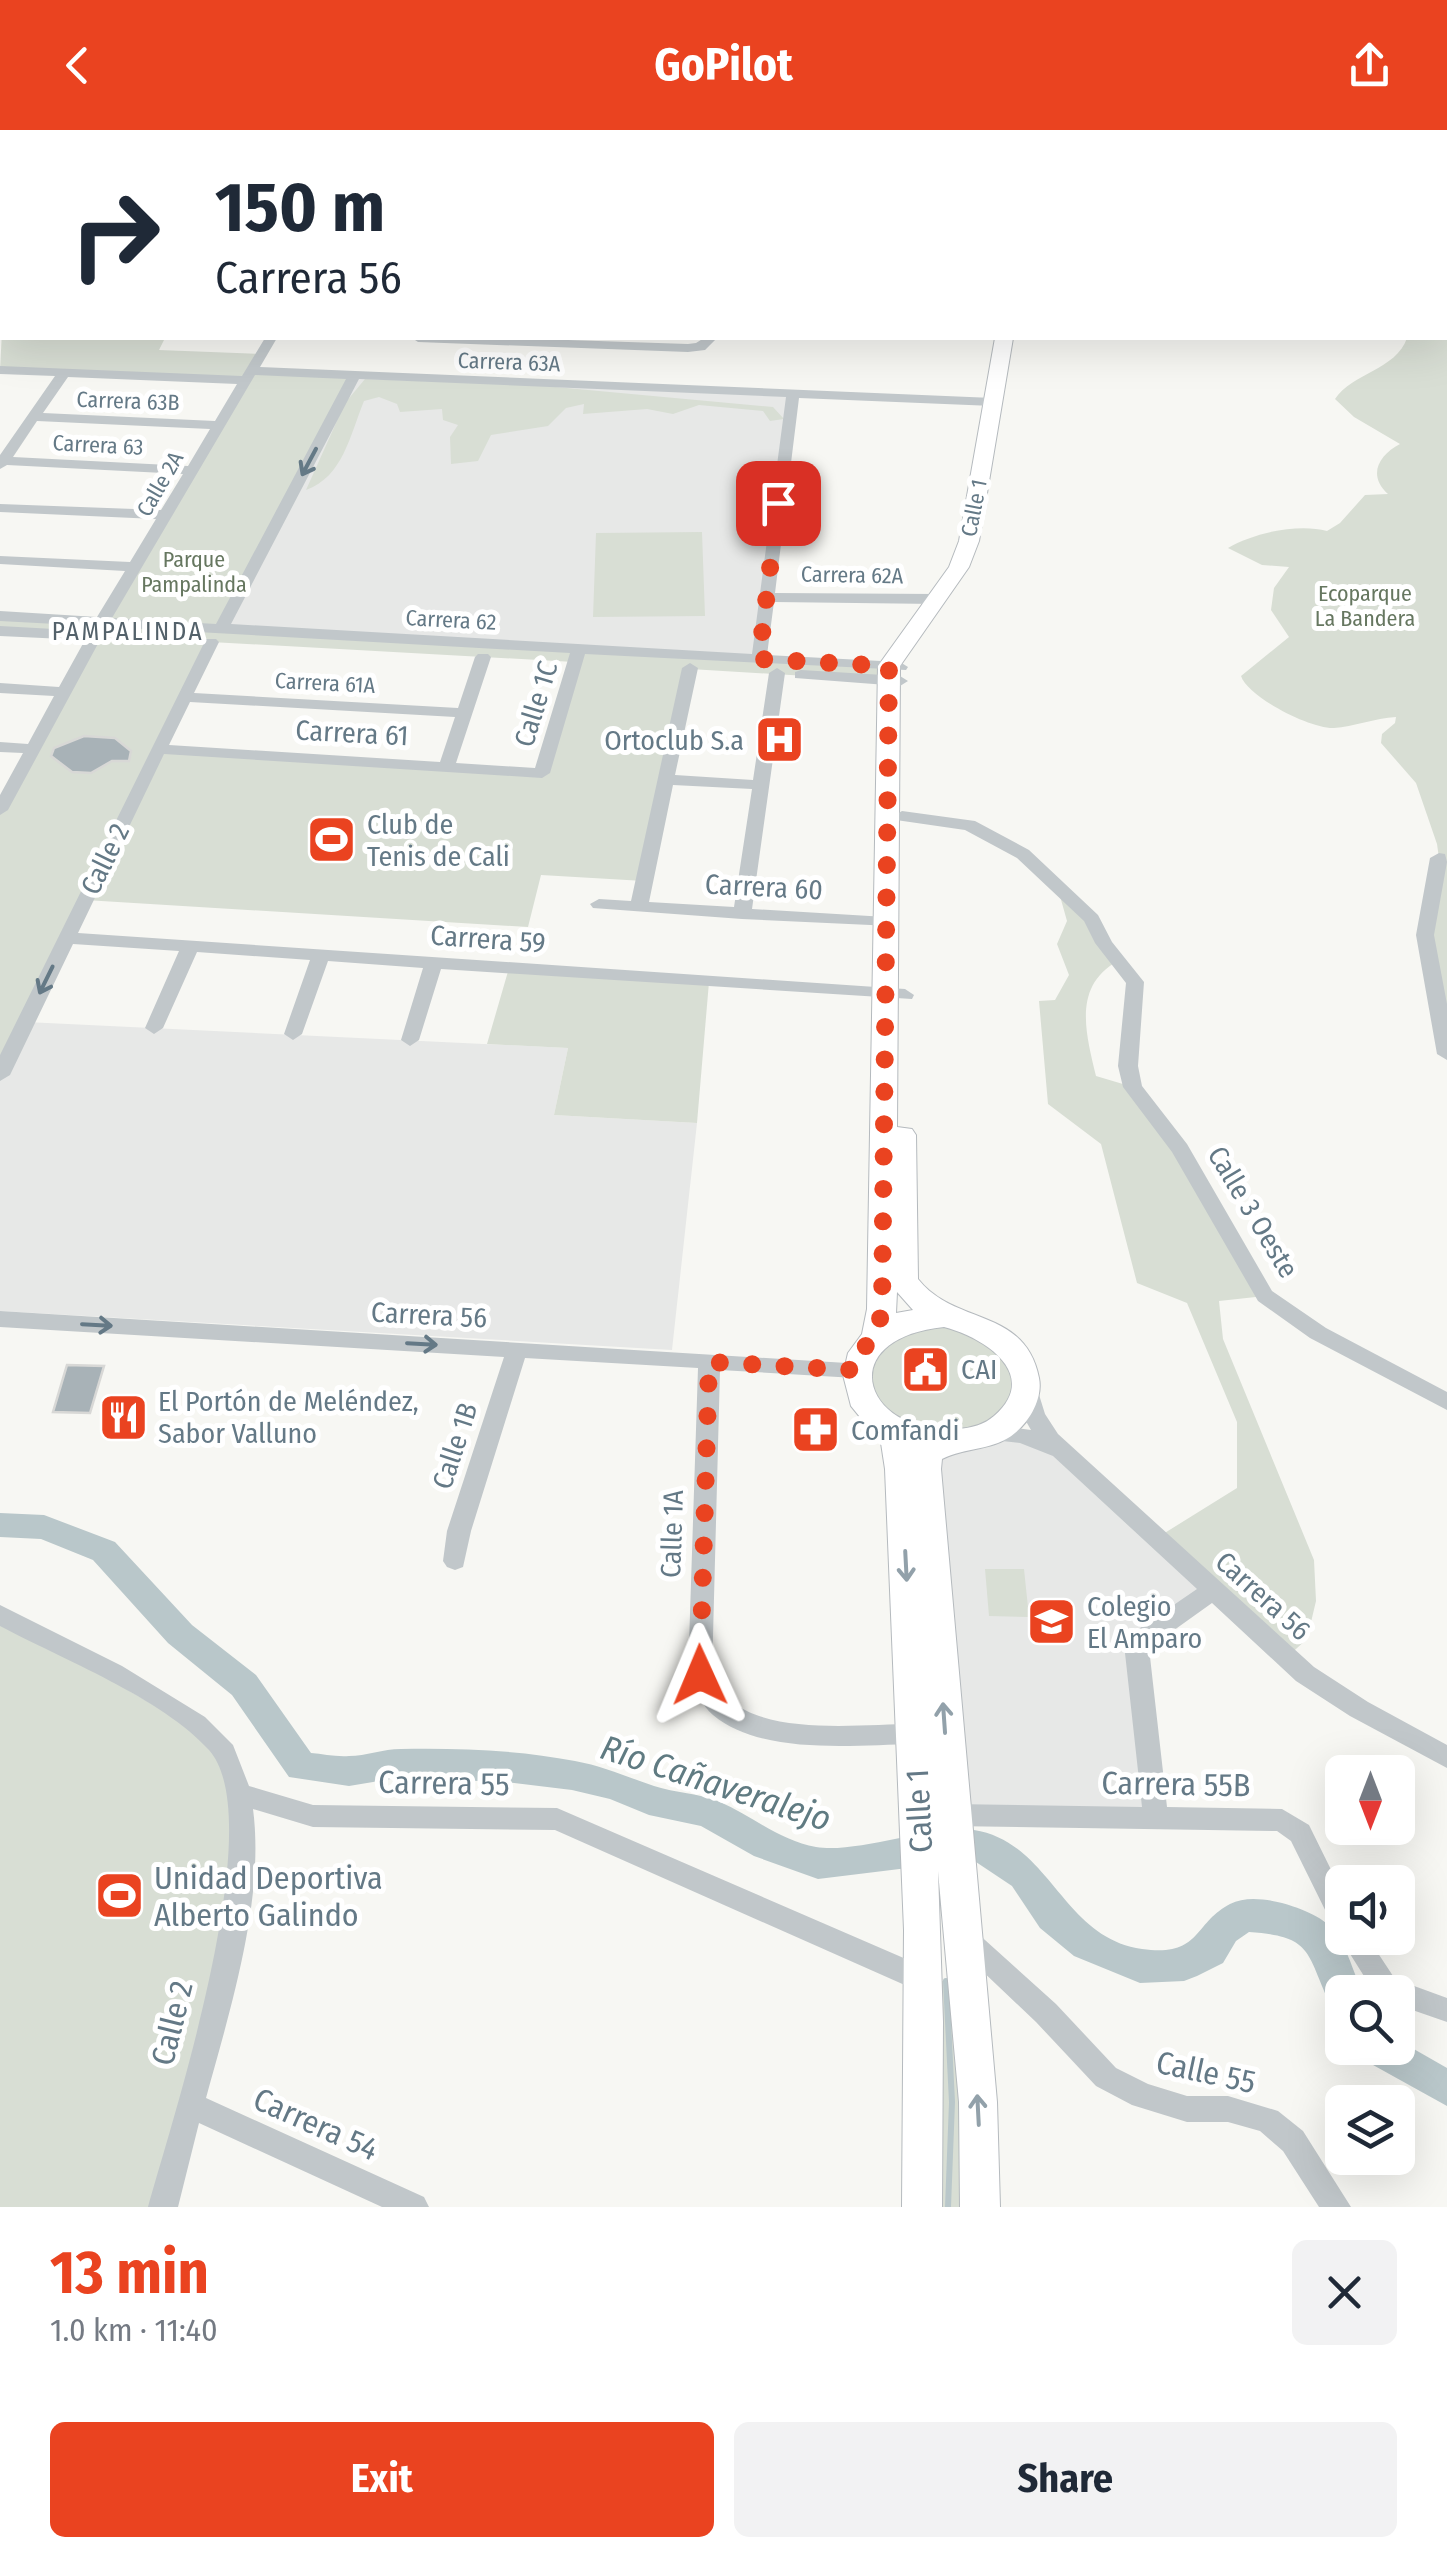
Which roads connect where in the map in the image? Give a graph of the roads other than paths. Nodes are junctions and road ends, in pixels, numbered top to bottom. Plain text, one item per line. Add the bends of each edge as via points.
1 (270, 340) edge
2 (472, 340) edge
3 (709, 340) edge
4 (1004, 340) edge
5 (0, 370) edge
6 (64, 372) junction
7 (250, 375) junction
8 (354, 376) junction
9 (792, 400) junction
10 (991, 407) junction
11 (34, 417) junction
12 (220, 425) junction
13 (1, 462) edge
14 (194, 470) junction
15 (0, 508) edge
16 (168, 515) junction
17 (0, 560) edge
18 (138, 567) junction
19 (767, 597) junction
20 (936, 599) junction
21 (0, 616) edge
22 (98, 629) junction
23 (0, 631) edge
24 (215, 636) junction
25 (355, 644) junction
26 (577, 656) junction
27 (483, 657) junction
28 (759, 659) junction
29 (690, 668) junction
30 (895, 671) junction
31 (777, 674) junction
32 (0, 688) edge
33 (63, 692) junction
34 (184, 697) junction
35 (464, 713) junction
36 (0, 747) edge
37 (32, 749) junction
38 (158, 750) junction
39 (446, 766) junction
40 (542, 773) joint
41 (668, 780) junction
42 (761, 785) junction
43 (0, 809) edge
44 (902, 816) junction
45 (1439, 858) dead end
46 (599, 904) dead end
47 (638, 907) junction
48 (742, 914) junction
49 (886, 922) junction
50 (67, 938) junction
51 (190, 946) junction
52 (322, 956) junction
53 (434, 963) junction
54 (896, 994) junction
55 (154, 1028) dead end
56 (293, 1034) dead end
57 (410, 1040) dead end
58 (1447, 1054) edge
59 (0, 1075) edge
60 (952, 1318) junction
61 (0, 1320) edge
62 (877, 1334) junction
63 (517, 1350) junction
64 (709, 1362) junction
65 (855, 1370) junction
66 (1028, 1391) junction
67 (1447, 1402) edge
68 (882, 1422) junction
69 (992, 1433) junction
70 (949, 1442) junction
71 (1060, 1452) junction
72 (455, 1561) dead end
73 (1212, 1592) junction
74 (0, 1615) edge
75 (914, 1734) junction
76 (1447, 1757) edge
77 (239, 1794) junction
78 (1156, 1819) junction
79 (941, 1824) junction
80 (1325, 1884) edge
81 (943, 1934) junction
82 (1364, 1955) edge
83 (926, 1981) junction
84 (1447, 2010) edge
85 (189, 2104) junction
86 (163, 2207) edge
87 (414, 2207) edge
88 (922, 2207) edge
89 (980, 2207) edge
90 (1336, 2207) edge

1 - 7 street, Calle 2A
2 - 3 street via 688,348
4 - 10 main road, Calle 1
5 - 6 street, Carrera 63A
6 - 7 street, Carrera 63A
6 - 11 street
7 - 8 street, Carrera 63A
7 - 12 street, Calle 2A
8 - 9 street, Carrera 63A via 763,393
8 -> 24 street, Calle 2
9 - 10 street, Carrera 63A
9 - 19 street
10 - 20 main road, Calle 1 via 969,541
11 - 12 street, Carrera 63B
11 - 13 street
12 - 14 street, Calle 2A
13 - 14 street, Carrera 63
14 - 16 street, Calle 2A
15 - 16 street
16 - 18 street, Calle 2A
17 - 18 street
18 - 22 street, Calle 2A
19 - 20 street, Carrera 62A
19 - 28 street
20 - 30 main road, Calle 1 via 902,643
21 - 22 street, Carrera 62
22 - 23 street, Carrera 62
22 - 24 street, Carrera 62
22 - 33 street, Calle 2A
24 - 25 street, Carrera 62
24 - 34 street, Calle 2
25 - 26 street, Carrera 62
25 - 27 street, Carrera 62
26 - 27 street, Carrera 62
26 - 28 street, Carrera 62
26 - 29 street, Carrera 62
26 - 40 street, Calle 1C
27 - 35 street
28 - 30 street, Carrera 62
29 - 31 street, Carrera 62
29 - 41 street
30 - 31 street, Carrera 62
30 - 44 main road
30 - 49 main road
31 - 42 street
32 - 33 street
33 - 37 street, Calle 2A
34 - 35 street, Carrera 61A
34 - 38 street, Calle 2
35 - 39 street
36 - 37 street
37 - 43 street, Calle 2A
38 - 39 street, Carrera 61
38 - 50 street, Calle 2
39 - 40 street, Carrera 61
41 - 42 street
41 - 47 street
42 - 48 street
44 - 54 main road
44 - 67 street, Calle 3 Oeste via 952,820 984,832 1023,854 1092,919 1135,982 1128,1066 1133,1087 1180,1149 1265,1296 1318,1334
45 - 58 street via 1425,935
46 - 47 street, Carrera 60
47 - 48 street, Carrera 60
48 - 49 street, Carrera 60
49 - 54 main road
50 - 51 street, Carrera 59
50 -> 59 street, Calle 2
51 - 52 street, Carrera 59
51 - 55 street
52 - 53 street, Carrera 59
52 - 56 street
53 - 54 street, Carrera 59
53 - 57 street
54 - 60 main road via 902,1273 918,1299
54 - 62 main road
60 - 62 main road via 920,1318
60 - 66 main road via 989,1329 1012,1346 1026,1368
61 -> 63 street, Carrera 56
62 - 65 main road
63 - 64 street, Carrera 56
63 - 72 street, Calle 1B
64 - 65 street, Carrera 56
64 - 75 street, Calle 1A via 700,1675 718,1705 768,1731
65 - 68 main road via 862,1400
66 - 69 main road via 1016,1415
66 - 71 street, Carrera 56 via 1041,1429
68 - 70 main road via 916,1438
68 -> 75 main road, Calle 1 via 899,1450
69 - 70 main road
69 - 71 street, Carrera 56 via 1036,1439
79 -> 70 main road, Calle 1 via 925,1469 928,1453
71 - 73 street, Carrera 56
73 - 76 street, Carrera 56 via 1305,1674
73 - 78 street via 1136,1644
74 - 77 street via 176,1711 220,1744
75 - 79 main road, Calle 1
77 - 83 street, Carrera 55 via 313,1816 557,1820
77 - 85 street, Calle 2 via 240,1879
78 - 79 street, Carrera 55B
78 - 80 street, Carrera 55B via 1282,1820 1300,1833
79 - 81 main road, Calle 1
81 - 83 main road, Calle 1
89 -> 81 main road, Calle 1 via 978,2102
81 - 90 street, Calle 55 via 1046,2014 1106,2077 1172,2104 1228,2108 1268,2120 1294,2141
82 - 84 street via 1386,1988
83 - 88 main road, Calle 1
85 - 86 street, Calle 2
85 - 87 street, Carrera 54

